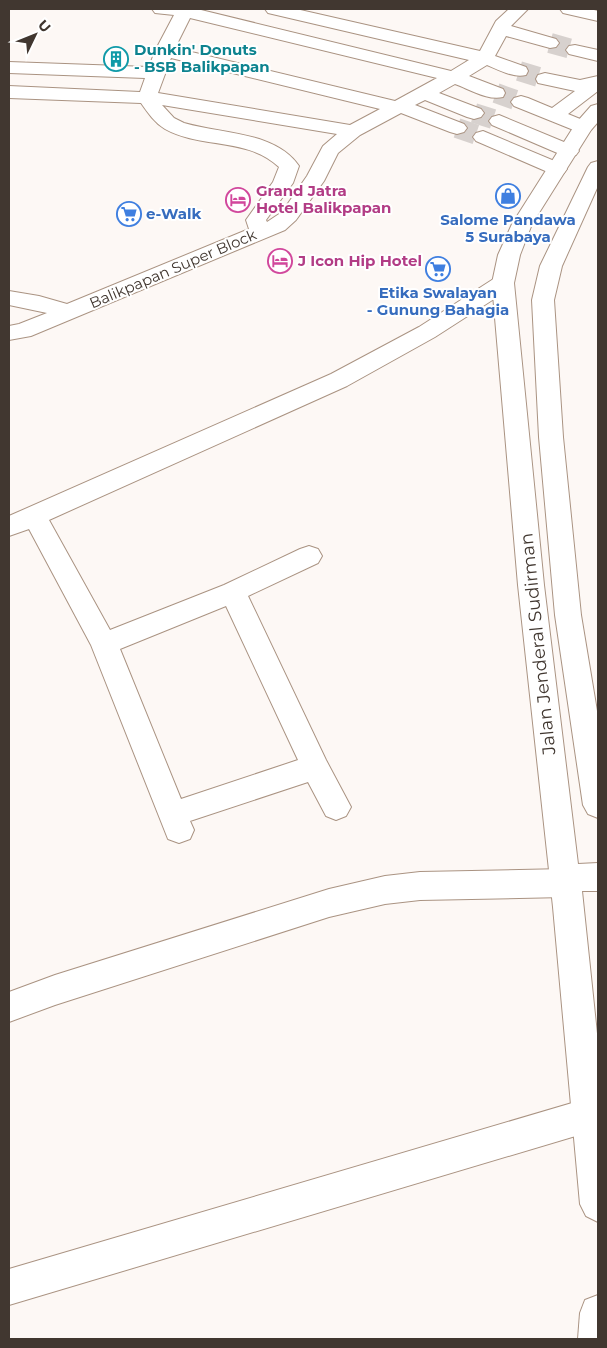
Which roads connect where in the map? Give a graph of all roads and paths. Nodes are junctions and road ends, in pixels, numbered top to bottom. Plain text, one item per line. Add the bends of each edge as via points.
1 (161, 9) edge
2 (274, 9) edge
3 (519, 9) edge
4 (569, 9) edge
5 (185, 10) edge
6 (598, 16) edge
7 (500, 29) junction
8 (550, 43) tunnel mouth
9 (575, 50) tunnel mouth
10 (598, 56) edge
11 (485, 58) junction
12 (159, 64) junction
13 (9, 67) edge
14 (519, 71) tunnel mouth
15 (454, 77) junction
16 (545, 78) tunnel mouth
17 (597, 85) edge
18 (9, 92) edge
19 (423, 93) junction
20 (496, 93) tunnel mouth
21 (146, 98) junction
22 (520, 102) tunnel mouth
23 (398, 107) junction
24 (474, 112) tunnel mouth
25 (554, 115) junction
26 (374, 119) junction
27 (590, 119) edge
28 (499, 121) tunnel mouth
29 (457, 128) tunnel mouth
30 (353, 131) junction
31 (483, 137) tunnel mouth
32 (563, 160) junction
33 (598, 167) edge
34 (261, 233) junction
35 (504, 283) junction
36 (9, 298) edge
37 (67, 313) junction
38 (9, 333) edge
39 (34, 515) junction
40 (9, 527) edge
41 (309, 556) dead end
42 (233, 592) junction
43 (104, 644) junction
44 (315, 767) junction
45 (598, 805) edge
46 (336, 807) dead end
47 (598, 877) edge
48 (564, 880) junction
49 (598, 882) edge
50 (9, 1007) edge
51 (589, 1115) junction
52 (598, 1204) edge
53 (9, 1287) edge
54 (598, 1313) edge
55 (597, 1339) edge

1 - 5 main road
2 - 11 main road
3 - 7 main road
4 - 6 main road
5 - 12 main road
5 - 15 main road
7 - 8 main road
7 - 11 main road
9 - 10 main road
11 - 14 main road
11 - 15 main road, Balikpapan Super Block
12 - 13 main road
12 - 21 main road
12 - 23 main road
12 - 26 main road
15 - 19 main road, Balikpapan Super Block
15 - 20 main road
16 - 17 main road via 580,86
17 - 25 main road
18 - 21 main road
19 - 23 main road, Balikpapan Super Block
19 - 24 main road
21 - 30 main road
21 - 34 main road via 160,116 176,127 250,144 280,156 289,166 283,183 256,220
22 - 25 main road
23 - 26 main road, Balikpapan Super Block
23 - 29 main road
25 - 27 main road
26 - 30 main road, Balikpapan Super Block
27 - 32 main road, Jalan Jenderal Sudirman
28 - 32 main road
30 - 34 main road, Balikpapan Super Block via 330,150 317,177 289,216
31 - 32 main road
32 - 35 main road, Jalan Jenderal Sudirman via 522,224 509,255
33 - 45 main road, Jalan Jenderal Sudirman via 551,266 543,300 551,436 568,615
34 - 37 main road, Balikpapan Super Block
35 - 39 main road via 427,332 339,380
35 - 48 main road, Jalan Jenderal Sudirman via 531,586
36 - 37 main road via 45,303
37 - 38 main road, Balikpapan Super Block via 23,331
39 - 40 main road
39 - 43 main road
41 - 42 main road
42 - 43 main road
42 - 44 main road
43 - 44 main road via 176,822
44 - 46 main road
47 - 48 main road
48 - 49 main road
48 - 50 main road via 385,890 329,903
48 - 51 main road, Jalan Jenderal Sudirman
51 - 52 main road, Jalan Jenderal Sudirman
51 - 53 main road
54 - 55 main road

